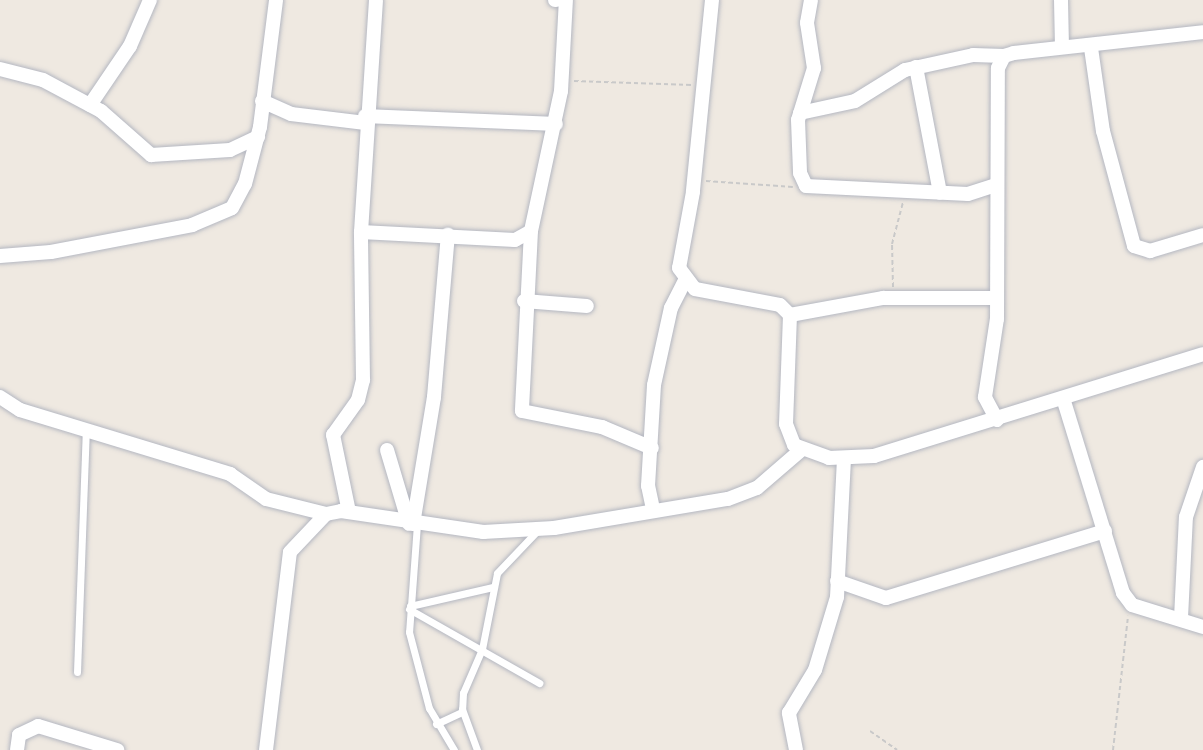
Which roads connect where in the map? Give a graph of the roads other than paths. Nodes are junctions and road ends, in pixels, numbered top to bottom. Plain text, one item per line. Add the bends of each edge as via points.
1 (150, 0) edge
2 (276, 0) edge
3 (376, 0) edge
4 (566, 0) edge
5 (712, 0) edge
6 (811, 0) edge
7 (1061, 0) edge
8 (1203, 32) edge
9 (1062, 47) junction
10 (1091, 48) junction
11 (1004, 56) junction
12 (916, 67) junction
13 (0, 69) edge
14 (262, 101) junction
15 (90, 105) junction
16 (800, 113) junction
17 (365, 119) junction
18 (556, 124) junction
19 (258, 137) junction
20 (995, 185) junction
21 (940, 193) junction
22 (531, 231) junction
23 (361, 232) junction
24 (448, 235) junction
25 (1203, 235) edge
26 (0, 256) edge
27 (685, 281) junction
28 (997, 298) junction
29 (524, 302) junction
30 (587, 306) dead end
31 (790, 315) junction
32 (1203, 354) edge
33 (0, 397) edge
34 (1063, 398) junction
35 (997, 420) junction
36 (86, 428) junction
37 (652, 448) junction
38 (387, 450) dead end
39 (801, 450) junction
40 (844, 459) junction
41 (1203, 467) edge
42 (653, 509) junction
43 (349, 512) junction
44 (326, 514) junction
45 (413, 524) junction
46 (539, 530) junction
47 (1105, 531) junction
48 (837, 581) junction
49 (494, 587) junction
50 (410, 607) junction
51 (1181, 618) junction
52 (1203, 627) edge
53 (482, 649) junction
54 (77, 672) dead end
55 (538, 682) dead end
56 (462, 709) junction
57 (436, 724) junction
58 (17, 750) edge
59 (117, 750) edge
60 (267, 750) edge
61 (454, 750) edge
62 (477, 750) edge
63 (796, 750) edge

1 - 15 street via 130,46
2 - 14 street
3 - 17 street
4 - 18 street
5 - 27 street via 694,178 678,261
6 - 16 street via 807,23 814,68
7 - 9 street
8 - 10 street
9 - 10 street
9 - 11 street
10 - 25 street via 1103,131 1134,246 1150,251
11 - 12 street via 973,55
11 - 20 street via 995,89
12 - 16 street via 855,101
12 - 21 street
13 - 15 street via 43,80
14 - 17 street via 291,114
14 - 19 street
15 - 19 street via 151,155 230,150
16 - 21 street via 800,173 806,186
17 - 18 street
17 - 23 street
18 - 22 street
19 - 26 street via 240,197 221,217 51,252
20 - 21 street via 968,194
20 - 28 street
22 - 24 street via 515,240
22 - 29 street
23 - 24 street
23 - 43 street via 363,380 358,400 333,435
24 - 45 street via 434,397
27 - 31 street via 706,294 780,306
27 - 37 street via 669,317 654,385
28 - 31 street via 894,297
28 - 35 street via 985,397
29 - 30 street
29 - 37 street via 522,411 602,427
31 - 39 street via 786,424 788,436
32 - 34 street
33 - 36 street via 20,410
34 - 35 street
34 - 47 street
35 - 40 street via 873,456
36 - 44 street via 242,479 266,499
36 - 54 lane
37 - 42 street via 648,486
38 - 45 street
39 - 40 street
39 - 42 street via 747,493
40 - 48 street
41 - 51 street via 1186,517
42 - 46 street
43 - 44 street
43 - 45 street
44 - 60 street via 290,552
45 - 46 street via 483,532
45 - 50 lane
46 - 49 lane via 497,573
47 - 48 street via 886,598
47 - 51 street via 1132,605
48 - 63 street via 832,622 815,670 789,712
49 - 50 lane
49 - 53 lane
50 - 53 lane
50 - 57 lane via 416,662
51 - 52 street
53 - 55 lane
53 - 56 lane
56 - 57 lane
56 - 62 lane
57 - 61 lane
58 - 59 street via 18,735 38,726

